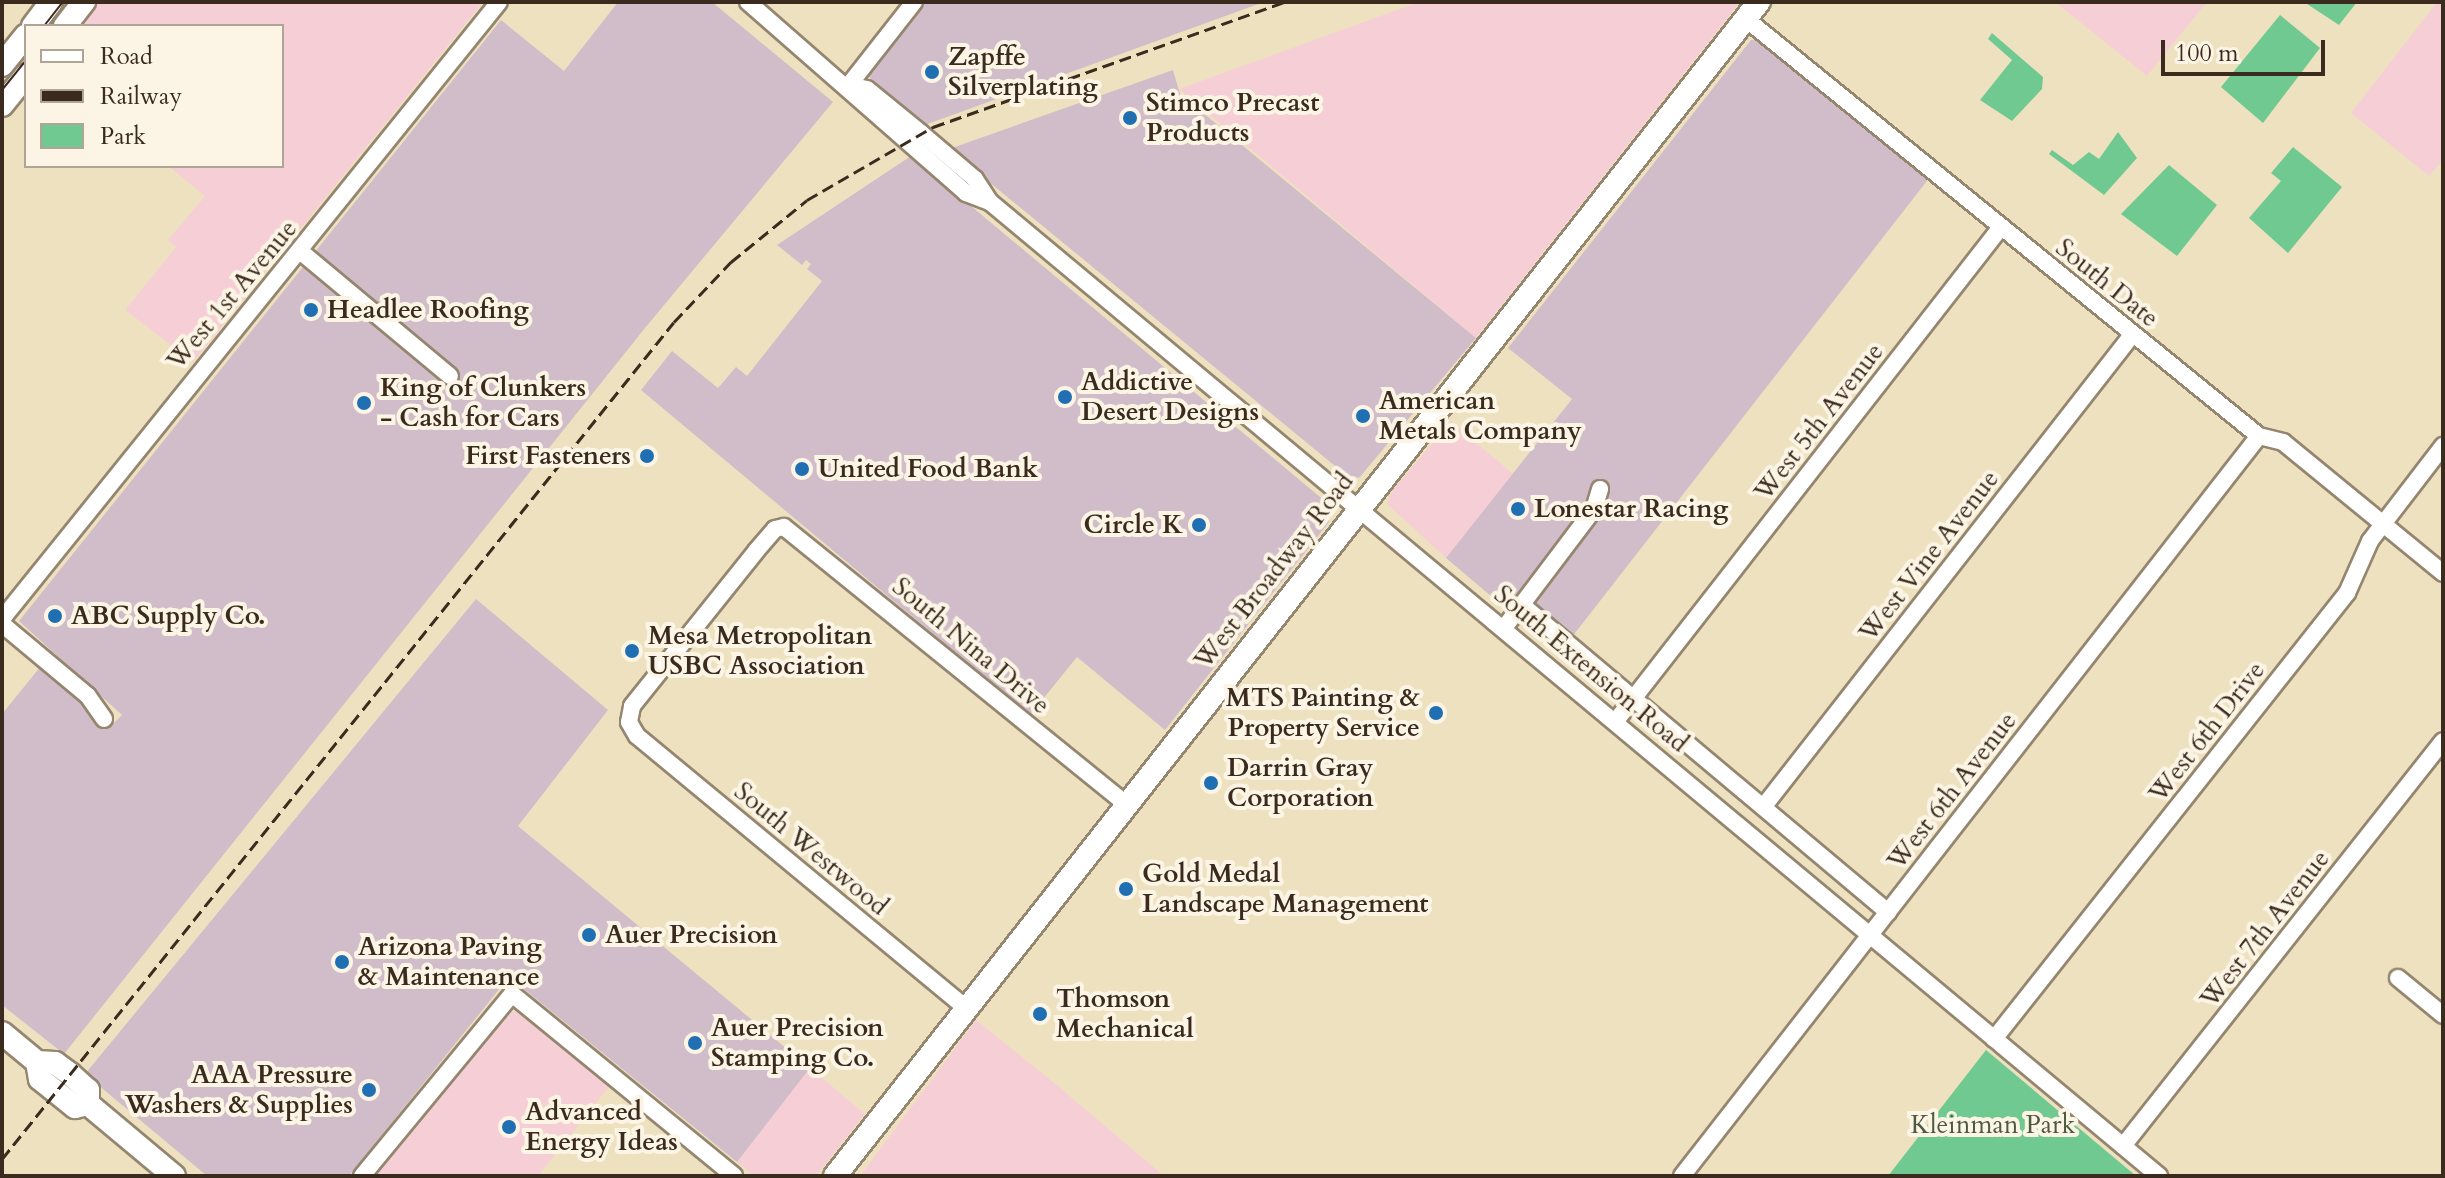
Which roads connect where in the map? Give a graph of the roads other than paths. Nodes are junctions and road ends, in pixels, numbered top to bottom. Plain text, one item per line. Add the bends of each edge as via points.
1 (51, 2) edge
2 (84, 2) edge
3 (499, 2) edge
4 (748, 2) edge
5 (914, 2) edge
6 (1753, 10) edge
7 (34, 24) edge
8 (67, 24) edge
9 (24, 38) edge
10 (2, 65) edge
11 (24, 78) edge
12 (849, 85) junction
13 (2, 105) edge
14 (2001, 227) junction
15 (300, 251) junction
16 (2132, 335) junction
17 (450, 376) dead end
18 (2259, 436) junction
19 (2443, 446) edge
20 (1600, 489) dead end
21 (1360, 506) junction
22 (2383, 523) junction
23 (2443, 573) edge
24 (1522, 605) junction
25 (2, 622) edge
26 (1504, 628) junction
27 (1634, 698) junction
28 (104, 719) dead end
29 (629, 722) joint
30 (1615, 722) junction
31 (2443, 741) edge
32 (1126, 804) junction
33 (1764, 806) junction
34 (1888, 912) junction
35 (1871, 935) junction
36 (2398, 978) dead end
37 (966, 1008) junction
38 (2443, 1015) edge
39 (2, 1033) edge
40 (1994, 1039) junction
41 (2123, 1146) junction
42 (174, 1176) edge
43 (362, 1176) edge
44 (734, 1176) edge
45 (835, 1176) edge
46 (1682, 1176) edge
47 (2159, 1176) edge

1 - 7 main road
2 - 8 main road
3 - 15 street, West 1st Avenue
4 - 12 street, South Extension Road
5 - 12 street
6 - 14 street, South Date
6 - 21 main road, West Broadway Road
9 - 10 main road
11 - 13 main road
12 - 21 street, South Extension Road via 856,100 955,184 990,202
14 - 16 street, South Date
14 - 27 street, West 5th Avenue
15 - 17 street
15 - 25 street, West 1st Avenue
16 - 18 street, South Date
16 - 33 street, West Vine Avenue
18 - 22 street, South Date via 2283,442
18 - 34 street, West 6th Avenue
19 - 22 street, West 6th Drive
20 - 24 street via 1594,509
21 - 26 street, South Extension Road
21 - 32 main road, West Broadway Road
22 - 23 street, South Date
22 - 40 street, West 6th Drive via 2360,555 2347,593
24 - 26 street
24 - 27 street, South Extension Road
25 - 28 street via 88,696
26 - 30 street, South Extension Road
27 - 30 street, West 5th Avenue
27 - 33 street, South Extension Road
29 - 32 street, South Nina Drive via 632,706 709,609 775,529 784,527
29 - 37 street, South Westwood via 637,736
30 - 35 street, South Extension Road
31 - 41 street, West 7th Avenue
32 - 37 main road, West Broadway Road
33 - 34 street, South Extension Road
34 - 35 street, West 6th Avenue
35 - 40 street, South Extension Road
35 - 46 street, West 6th Avenue
36 - 38 street
37 - 45 main road, West Broadway Road
39 - 42 main road via 37,1062 40,1079 75,1107 88,1104
40 - 41 street, South Extension Road
41 - 47 street, South Extension Road
43 - 44 street via 512,994

